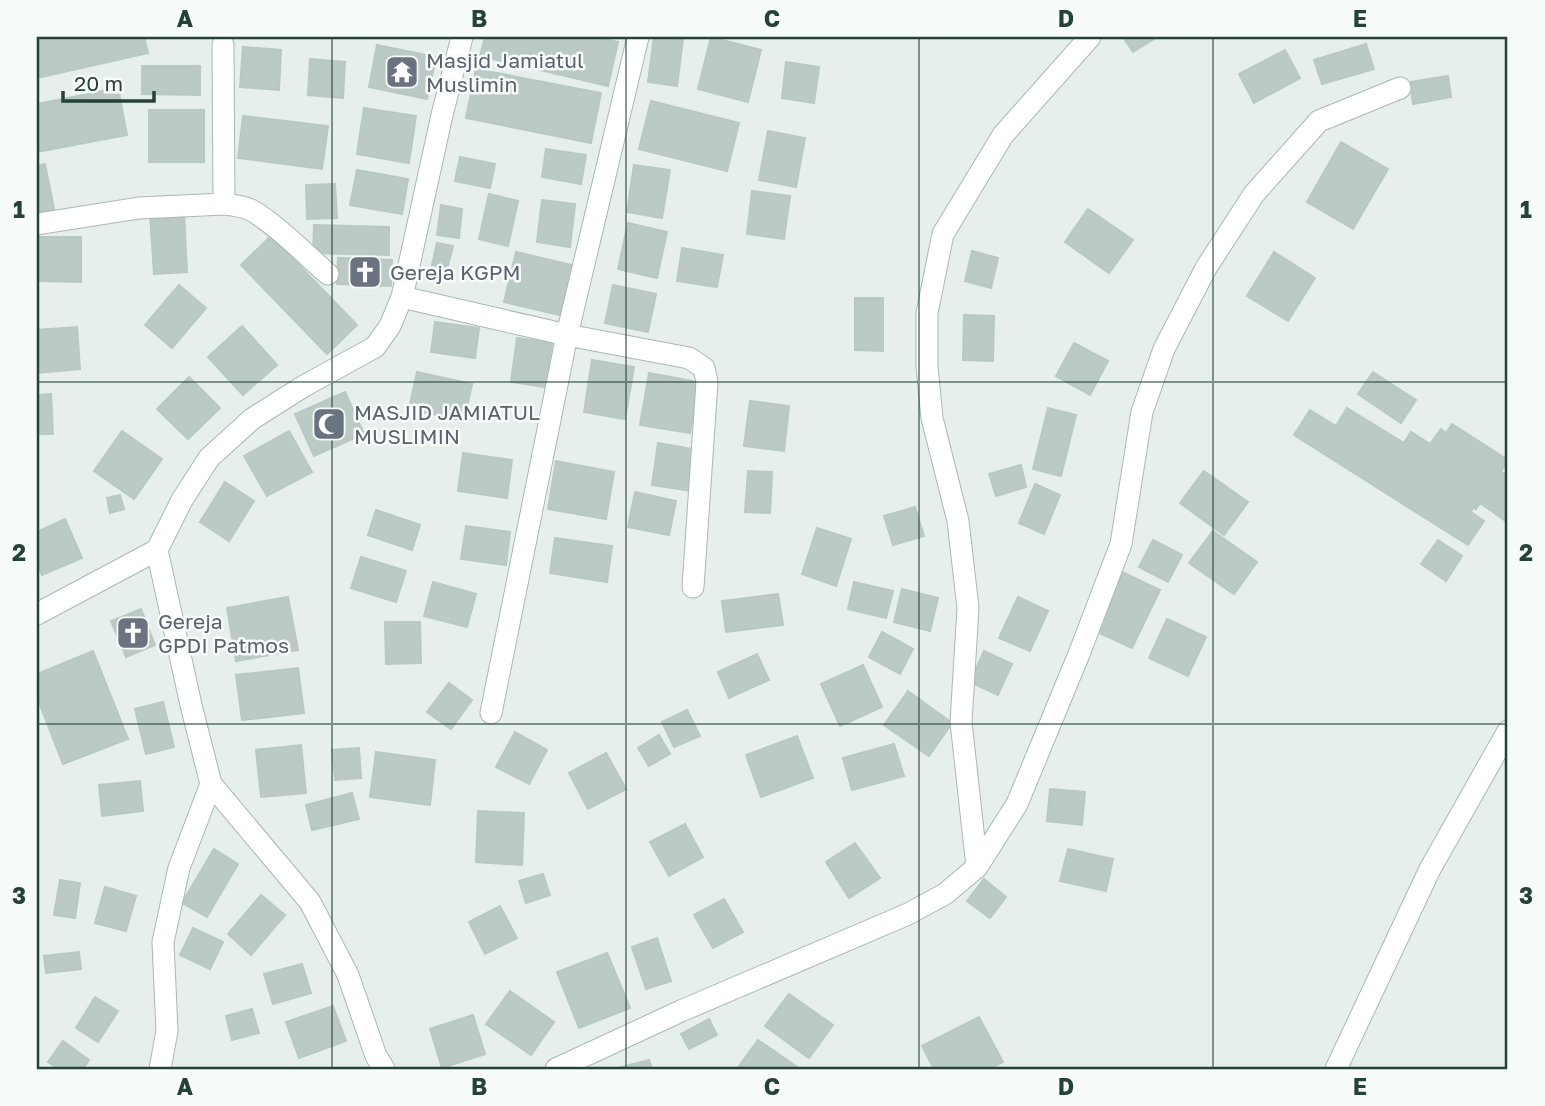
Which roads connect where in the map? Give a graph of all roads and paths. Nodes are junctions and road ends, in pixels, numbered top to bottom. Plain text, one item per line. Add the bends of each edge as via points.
1 (462, 37) edge
2 (638, 37) edge
3 (1090, 37) edge
4 (223, 45) dead end
5 (1400, 89) dead end
6 (224, 204) junction
7 (37, 224) edge
8 (328, 274) dead end
9 (402, 296) junction
10 (567, 335) junction
11 (157, 550) junction
12 (693, 587) dead end
13 (37, 614) edge
14 (491, 713) dead end
15 (1508, 731) edge
16 (211, 784) junction
17 (977, 867) junction
18 (160, 1069) edge
19 (384, 1069) edge
20 (556, 1069) edge
21 (1336, 1069) edge

1 - 9 street
2 - 10 street
3 - 17 street via 1003,135 943,234 927,313 932,418 958,521 968,608 961,722
4 - 6 street
5 - 17 street via 1319,121 1254,194 1206,268 1164,349 1142,412 1121,544 1084,642 1017,804
6 - 7 street via 139,208
6 - 8 street via 250,210
9 - 10 street
9 - 11 street via 375,347 252,419 209,458
10 - 12 street via 689,358 704,368 707,382
10 - 14 street
11 - 13 street
11 - 16 street
15 - 21 street via 1430,869
16 - 18 street via 179,868 163,942 167,1031
16 - 19 street via 310,902 348,975
17 - 20 street via 945,894 908,914

